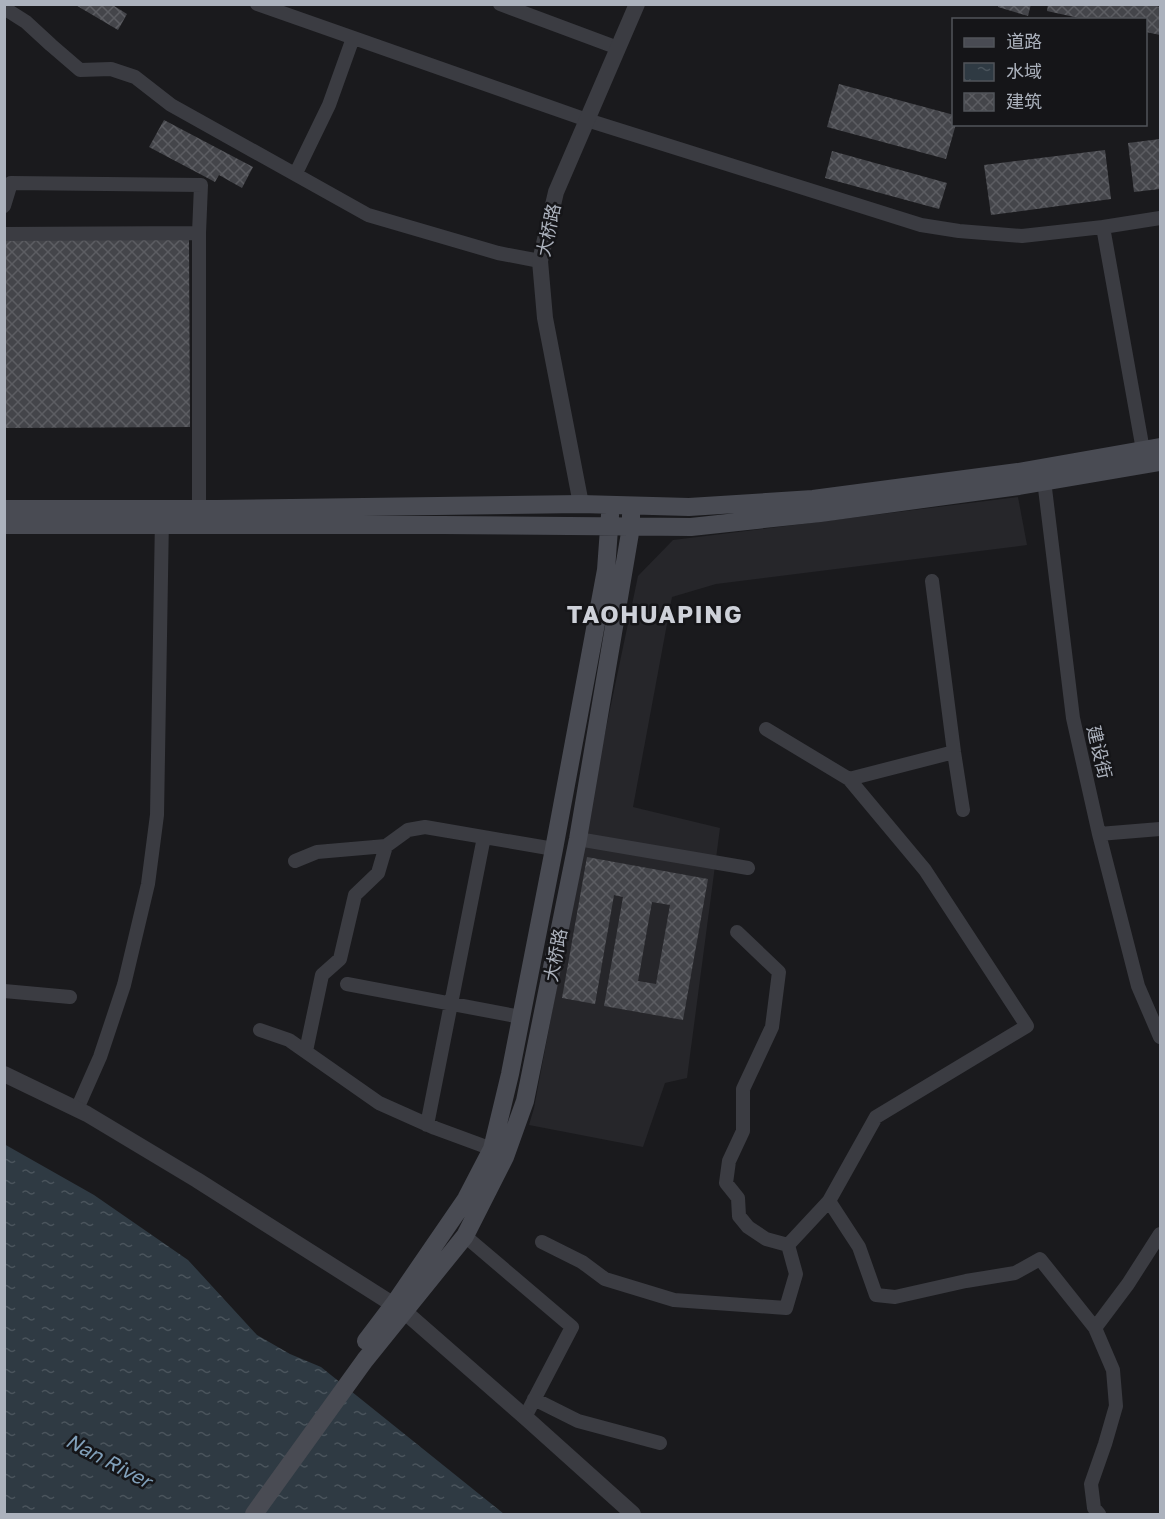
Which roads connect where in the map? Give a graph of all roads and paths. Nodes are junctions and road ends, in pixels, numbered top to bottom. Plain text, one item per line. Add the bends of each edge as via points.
1 (257, 4) edge
2 (500, 4) edge
3 (637, 4) edge
4 (4, 8) edge
5 (353, 38) junction
6 (618, 48) junction
7 (587, 120) junction
8 (296, 174) junction
9 (4, 206) edge
10 (1161, 218) edge
11 (1103, 227) junction
12 (199, 233) junction
13 (4, 234) edge
14 (540, 261) junction
15 (1152, 448) edge
16 (1161, 462) edge
17 (1044, 474) junction
18 (581, 504) junction
19 (611, 504) junction
20 (631, 505) junction
21 (4, 509) edge
22 (199, 509) junction
23 (162, 517) junction
24 (4, 525) edge
25 (610, 526) junction
26 (631, 527) junction
27 (932, 581) dead end
28 (766, 729) dead end
29 (954, 752) junction
30 (849, 779) junction
31 (963, 810) dead end
32 (1161, 829) edge
33 (1100, 834) junction
34 (484, 837) junction
35 (578, 839) junction
36 (386, 846) junction
37 (554, 849) junction
38 (295, 861) dead end
39 (748, 868) dead end
40 (737, 932) dead end
41 (347, 984) dead end
42 (4, 991) edge
43 (70, 997) dead end
44 (450, 1003) junction
45 (522, 1017) junction
46 (260, 1030) dead end
47 (1161, 1037) edge
48 (306, 1051) junction
49 (4, 1074) edge
50 (77, 1109) junction
51 (427, 1125) junction
52 (492, 1149) junction
53 (829, 1201) junction
54 (1161, 1234) edge
55 (465, 1236) junction
56 (542, 1242) dead end
57 (788, 1245) junction
58 (400, 1308) junction
59 (1095, 1328) junction
60 (360, 1357) junction
61 (534, 1399) junction
62 (525, 1417) junction
63 (660, 1443) dead end
64 (239, 1515) edge
65 (254, 1515) edge
66 (633, 1515) edge
67 (1099, 1515) edge

1 - 5 street
2 - 6 street
3 - 6 street, 大桥路
4 - 8 street via 26,22 80,70 111,69 135,77 171,105
5 - 7 street
5 - 8 street via 329,105
6 - 7 street, 大桥路
7 - 11 street via 921,225 1022,236
7 - 14 street, 大桥路 via 556,192
8 - 14 street via 368,215 498,253
9 - 12 street via 11,183 201,184
10 - 11 street
11 - 15 street
12 - 13 street
12 - 22 street
14 - 18 street, 大桥路 via 545,318
15 - 17 main road
16 - 17 main road
17 - 20 main road via 813,499 689,507
17 - 26 main road via 820,513 691,527
17 - 33 street, 建设街 via 1073,717
18 - 19 main road
18 - 22 main road
19 - 20 main road
19 - 25 main road
20 - 26 main road, 大桥路
21 - 23 main road
22 - 23 main road
23 - 24 main road
23 - 25 main road
23 - 50 street via 157,815 148,884 124,986
25 - 26 main road
25 - 37 main road via 606,570
26 - 35 main road, 大桥路
27 - 29 street
28 - 30 street
29 - 30 street
29 - 31 street
30 - 53 street via 925,870 1028,1026 876,1116
32 - 33 street
33 - 47 street, 建设街 via 1138,987
34 - 36 street via 425,827 408,830
34 - 37 street
34 - 44 street
35 - 39 street
35 - 55 main road, 大桥路 via 525,1101 505,1157
36 - 38 street via 317,852
36 - 48 street via 378,873 355,895 340,959 322,975
37 - 45 main road
40 - 57 street via 779,972 772,1027 743,1089 743,1131 729,1161 726,1183 738,1198 739,1216 748,1227 766,1239
41 - 44 street
42 - 43 street
44 - 45 street
44 - 51 street
45 - 52 main road
46 - 48 street
48 - 51 street via 379,1102
49 - 50 street
50 - 58 street
51 - 52 street
52 - 58 main road
53 - 57 street
53 - 59 street via 859,1246 876,1294 895,1297 1015,1273 1040,1258
54 - 59 street
55 - 58 main road, 大桥路
55 - 61 street via 572,1327
56 - 57 street via 582,1262 605,1280 674,1300 786,1308 796,1274
58 - 60 main road, 大桥路
58 - 62 street
59 - 67 street via 1113,1370 1116,1406 1091,1484 1094,1508
60 - 64 main road
60 - 65 main road
61 - 62 street
61 - 63 street via 578,1421
62 - 66 street

